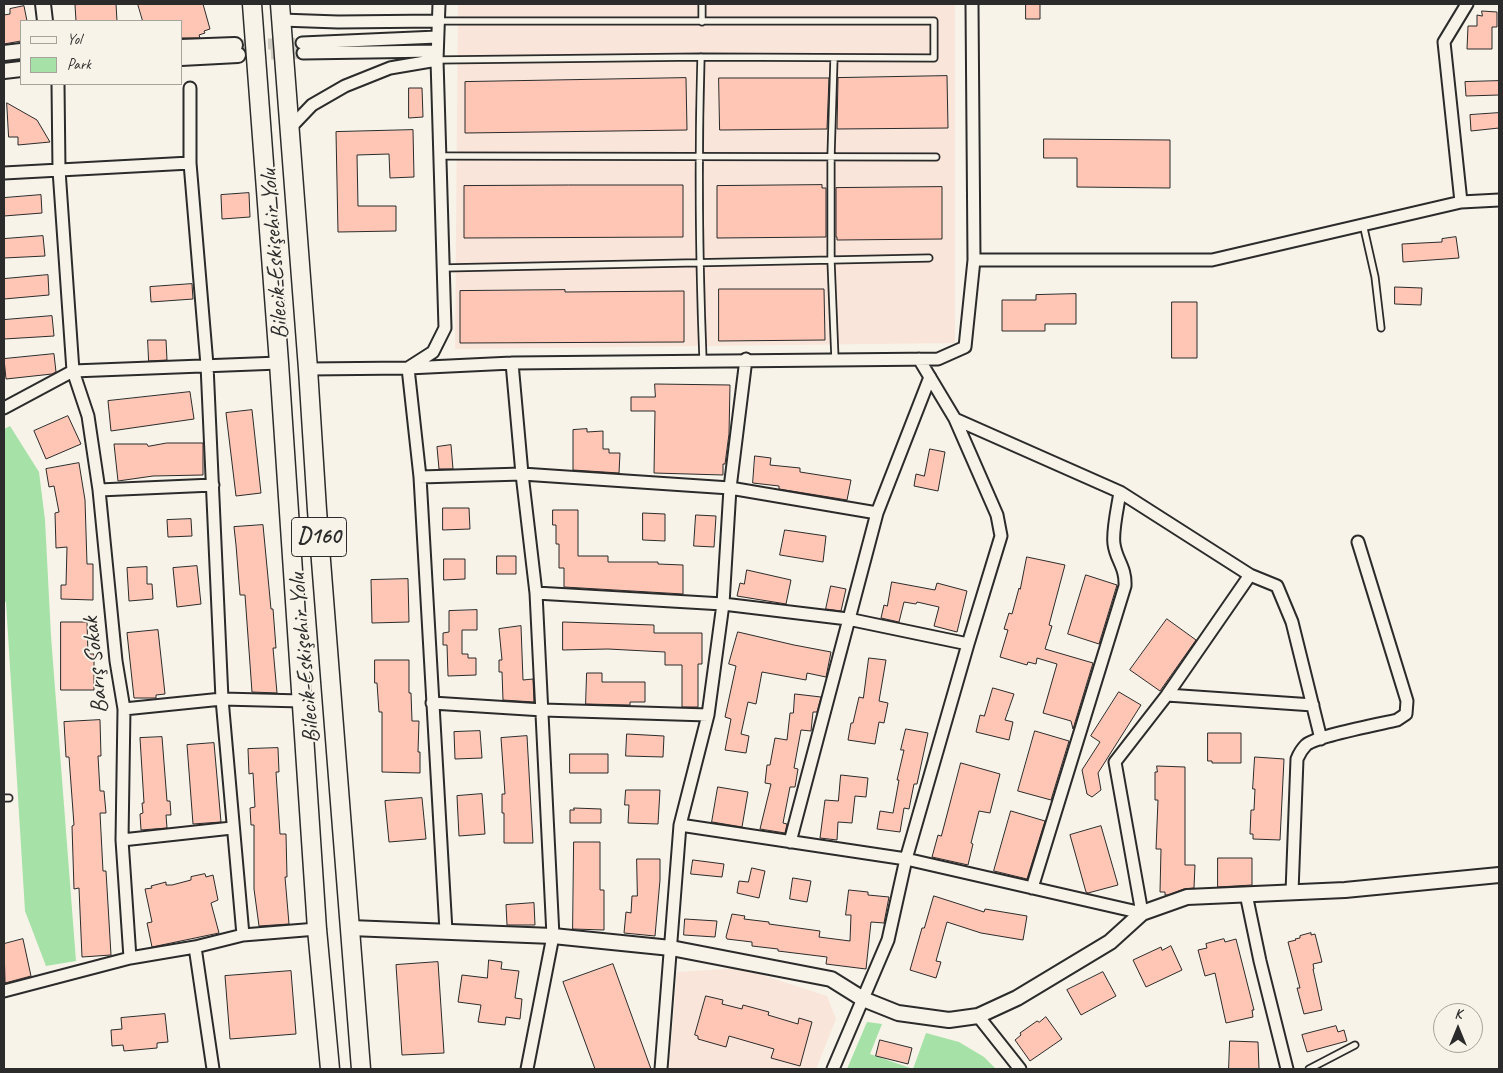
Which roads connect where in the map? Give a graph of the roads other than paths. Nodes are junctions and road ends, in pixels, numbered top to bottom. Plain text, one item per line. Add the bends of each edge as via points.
1 (43, 4) edge
2 (252, 4) edge
3 (439, 4) edge
4 (702, 4) edge
5 (972, 4) edge
6 (1467, 4) edge
7 (280, 12) edge
8 (45, 20) edge
9 (438, 21) junction
10 (702, 22) junction
11 (437, 37) junction
12 (182, 47) edge
13 (20, 51) edge
14 (4, 53) edge
15 (436, 55) junction
16 (701, 57) junction
17 (182, 58) edge
18 (834, 58) junction
19 (20, 69) edge
20 (4, 71) edge
21 (58, 85) edge
22 (190, 88) dead end
23 (290, 128) junction
24 (440, 156) junction
25 (698, 156) junction
26 (831, 156) junction
27 (936, 157) dead end
28 (190, 163) junction
29 (59, 170) junction
30 (4, 173) edge
31 (1499, 200) edge
32 (1461, 202) junction
33 (1363, 224) junction
34 (929, 258) dead end
35 (974, 260) junction
36 (831, 261) junction
37 (699, 264) junction
38 (443, 268) junction
39 (1381, 328) dead end
40 (835, 359) junction
41 (919, 359) junction
42 (703, 360) junction
43 (746, 360) junction
44 (279, 363) junction
45 (512, 363) junction
46 (207, 365) junction
47 (408, 368) junction
48 (308, 369) junction
49 (73, 371) junction
50 (930, 377) junction
51 (4, 408) edge
52 (955, 419) junction
53 (522, 474) junction
54 (420, 477) junction
55 (213, 485) junction
56 (730, 488) junction
57 (99, 490) junction
58 (1120, 492) junction
59 (877, 513) junction
60 (1358, 542) dead end
61 (1250, 576) junction
62 (536, 593) junction
63 (723, 604) junction
64 (848, 619) junction
65 (968, 644) junction
66 (1167, 695) junction
67 (222, 699) junction
68 (302, 702) junction
69 (432, 703) junction
70 (1313, 706) junction
71 (124, 709) junction
72 (543, 710) junction
73 (708, 715) junction
74 (1321, 738) junction
75 (680, 825) junction
76 (232, 828) junction
77 (122, 840) junction
78 (790, 842) junction
79 (906, 859) junction
80 (1499, 875) edge
81 (1032, 888) junction
82 (1292, 892) junction
83 (1246, 894) junction
84 (1142, 913) junction
85 (350, 928) junction
86 (317, 929) junction
87 (446, 931) junction
88 (243, 935) junction
89 (554, 936) junction
90 (195, 947) junction
91 (671, 948) junction
92 (130, 958) junction
93 (4, 990) edge
94 (863, 999) junction
95 (978, 1016) junction
96 (1355, 1045) dead end
97 (213, 1069) edge
98 (330, 1069) edge
99 (362, 1069) edge
100 (527, 1069) edge
101 (661, 1069) edge
102 (833, 1069) edge
103 (1020, 1069) edge
104 (1287, 1069) edge
105 (1309, 1069) edge

1 - 8 street
2 - 44 main road, Bilecik-Eskişehir Yolu / D160
3 - 9 street
4 - 10 lane
5 - 35 street
6 - 32 street via 1444,42
7 - 9 street via 338,22
7 - 23 main road, Bilecik-Eskişehir Yolu / D160
9 - 10 lane
9 - 11 street
10 - 18 lane via 934,21 934,58
11 - 15 street
11 - 15 street via 302,48
12 - 17 street via 236,50
13 - 14 street
15 - 16 lane
15 - 23 street via 344,86 312,104
15 - 24 street
16 - 18 lane
16 - 25 lane
18 - 26 lane
19 - 20 street
21 - 29 street, Barış Sokak
22 - 28 street
23 - 48 main road, Bilecik-Eskişehir Yolu / D160
24 - 25 lane
24 - 38 street
25 - 26 lane
25 - 37 lane
26 - 27 lane
26 - 36 lane
28 - 29 street
28 - 46 street
29 - 30 street
29 - 49 street, Barış Sokak
31 - 32 street
32 - 33 street
33 - 35 street via 1212,260
33 - 39 lane via 1375,277
34 - 36 lane
35 - 41 street via 964,347 938,359
36 - 37 lane
36 - 40 lane
37 - 38 lane
37 - 42 lane
38 - 47 street via 445,328 433,352
40 - 41 street
40 - 43 street
41 - 50 street
42 - 43 street
42 - 45 street
43 - 56 street
44 - 46 street
44 - 68 main road, Bilecik-Eskişehir Yolu / D160
45 - 47 street
45 - 53 street
46 - 49 street
46 - 55 street
47 - 48 street
47 - 54 street
48 - 85 main road, Bilecik-Eskişehir Yolu / D160
49 - 51 street
49 - 57 street, Barış Sokak via 88,416
50 - 52 street
50 - 59 street
52 - 58 street
52 - 65 street via 997,515 1001,536
53 - 54 street
53 - 56 street
53 - 62 street
54 - 69 street
55 - 57 street
55 - 67 street
56 - 59 street
56 - 63 street
57 - 71 street, Barış Sokak via 116,661
58 - 61 street
58 - 81 street via 1113,536 1125,576 1124,586
59 - 64 street
60 - 74 street via 1407,701 1406,714 1397,720
61 - 66 street
61 - 70 street via 1277,586 1292,622
62 - 63 street
62 - 72 street
63 - 64 street
63 - 73 street
64 - 65 street
64 - 78 street
65 - 79 street
66 - 70 street
66 - 84 street via 1115,762
67 - 68 street
67 - 71 street
67 - 76 street
68 - 86 main road, Bilecik-Eskişehir Yolu / D160
69 - 72 street
69 - 87 street
70 - 74 street
71 - 77 street, Barış Sokak
72 - 73 street
72 - 89 street
73 - 75 street
74 - 82 street via 1307,744 1297,759
75 - 78 street
75 - 91 street
76 - 77 street
76 - 88 street
77 - 92 street, Barış Sokak
78 - 79 street
79 - 81 street
79 - 94 street via 888,940
80 - 82 street
81 - 84 street
82 - 83 street
83 - 84 street via 1187,897
83 - 104 street
84 - 95 street via 1110,942 1017,998
85 - 87 street
85 - 99 main road, Bilecik-Eskişehir Yolu / D160
86 - 88 street
86 - 98 main road, Bilecik-Eskişehir Yolu / D160
87 - 89 street
88 - 90 street
89 - 91 street
89 - 100 street
90 - 92 street
90 - 97 street
91 - 94 street via 831,979
91 - 101 street
92 - 93 street
94 - 95 street via 898,1013 949,1020
94 - 102 street
95 - 103 street
96 - 105 lane

